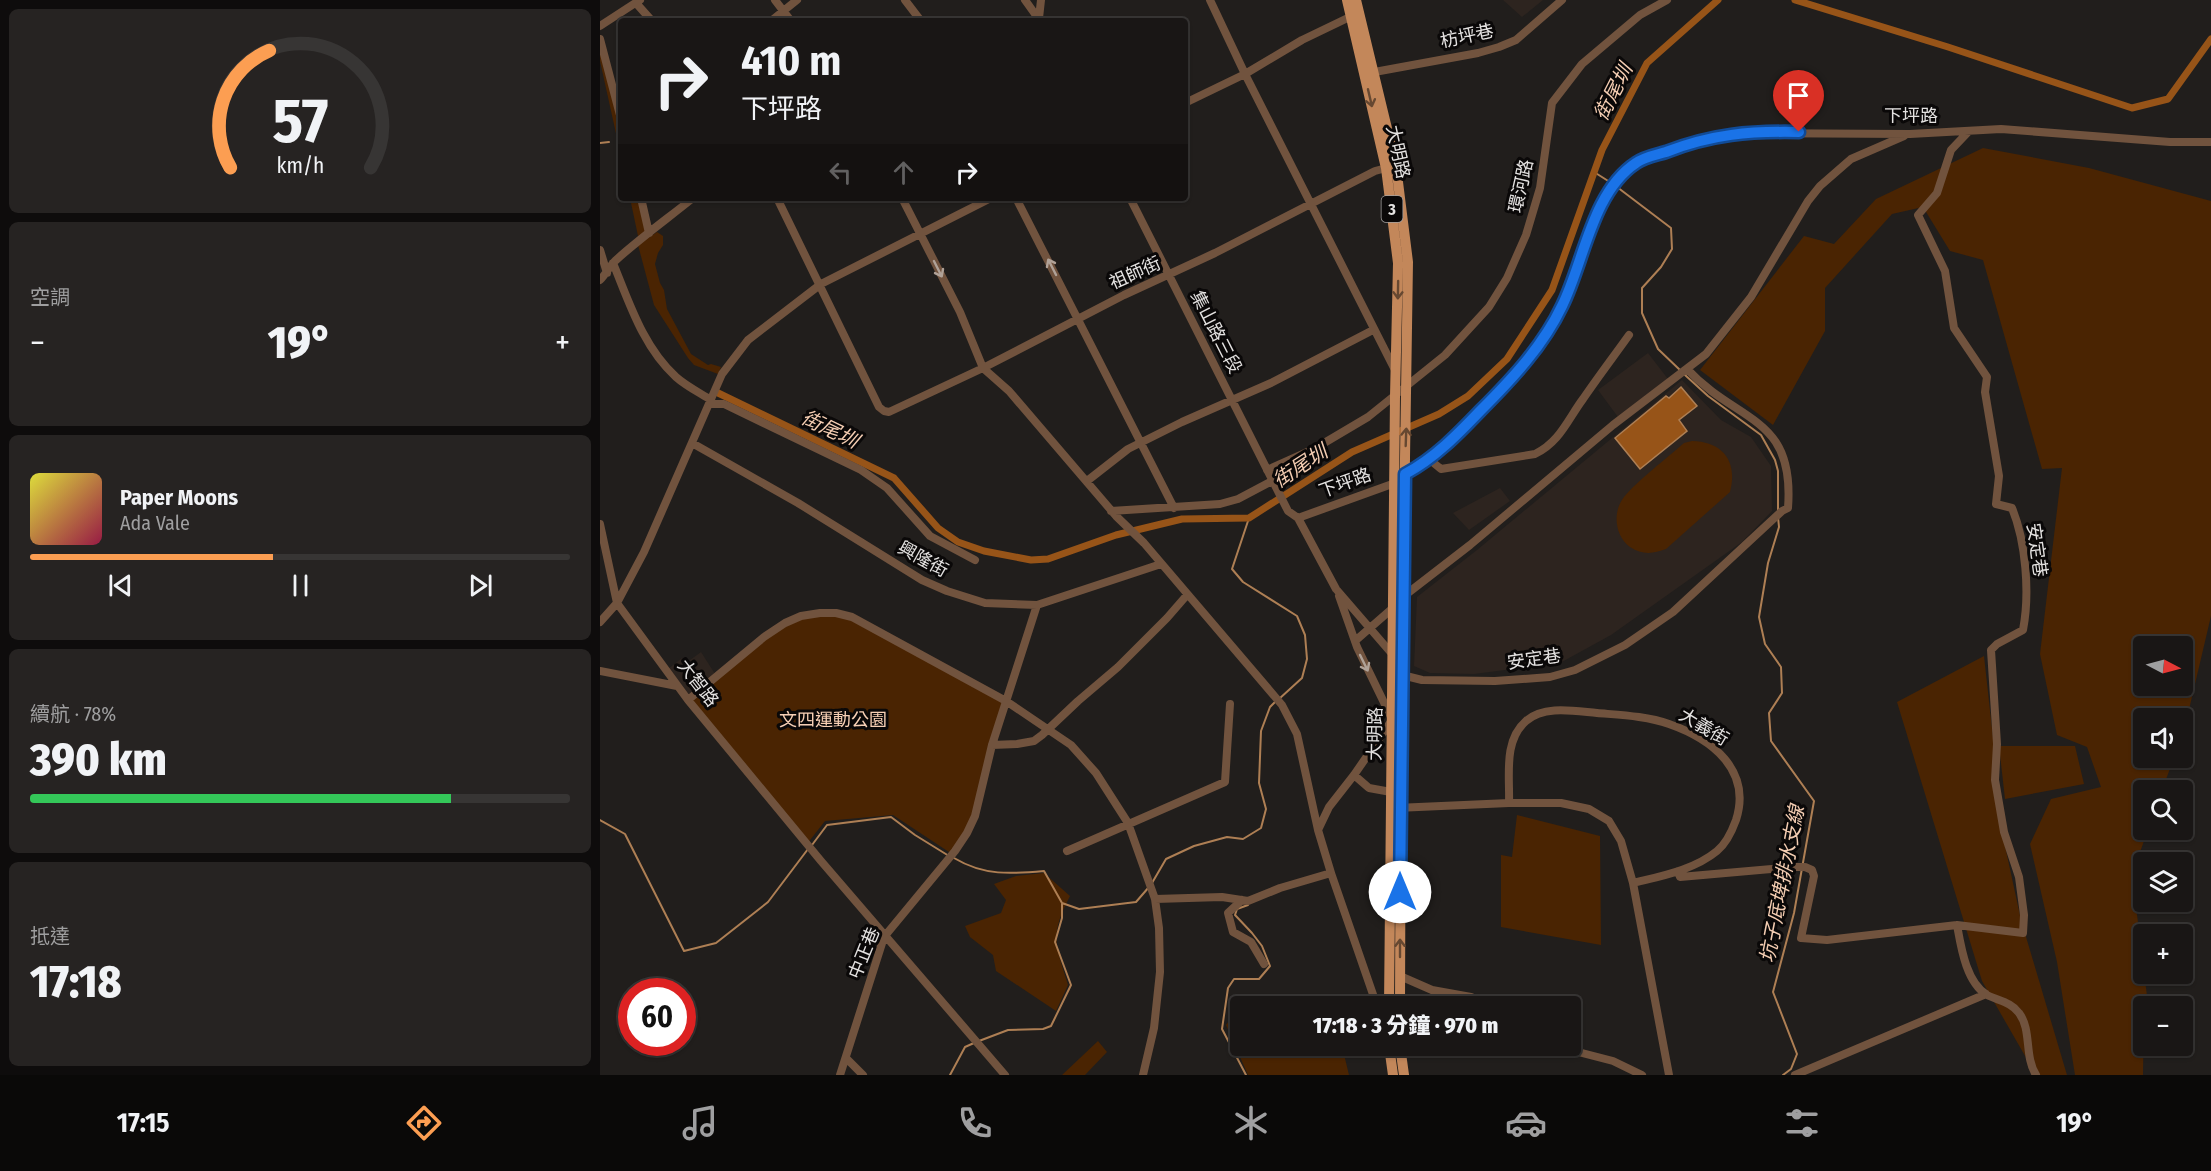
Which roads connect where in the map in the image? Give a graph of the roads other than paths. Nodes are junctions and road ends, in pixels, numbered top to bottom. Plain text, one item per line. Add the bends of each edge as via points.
1 (775, 0) edge
2 (797, 0) edge
3 (905, 0) edge
4 (1025, 0) edge
5 (1041, 0) edge
6 (1210, 0) edge
7 (1347, 0) edge
8 (1356, 0) edge
9 (1562, 0) edge
10 (1666, 0) edge
11 (638, 2) edge
12 (783, 11) junction
13 (1355, 15) junction
14 (650, 18) edge
15 (775, 18) edge
16 (789, 18) edge
17 (919, 18) edge
18 (1037, 18) edge
19 (1038, 18) edge
20 (602, 22) edge
21 (600, 39) edge
22 (1369, 72) junction
23 (1245, 74) junction
24 (1188, 102) edge
25 (618, 108) edge
26 (1969, 131) junction
27 (1910, 134) junction
28 (2211, 142) edge
29 (1391, 167) junction
30 (642, 201) edge
31 (689, 201) edge
32 (779, 201) edge
33 (904, 201) edge
34 (985, 201) edge
35 (1018, 201) edge
36 (1132, 201) edge
37 (1310, 204) junction
38 (649, 233) junction
39 (921, 235) junction
40 (600, 250) edge
41 (613, 263) junction
42 (608, 273) junction
43 (1169, 276) junction
44 (600, 280) edge
45 (821, 284) junction
46 (1078, 319) junction
47 (1373, 330) junction
48 (1629, 335) dead end
49 (983, 368) junction
50 (1687, 369) junction
51 (1395, 371) junction
52 (1406, 386) junction
53 (1395, 396) junction
54 (1232, 401) junction
55 (710, 402) junction
56 (692, 442) junction
57 (1142, 442) junction
58 (1400, 460) junction
59 (1430, 460) junction
60 (1267, 470) junction
61 (1405, 474) junction
62 (1087, 481) junction
63 (1272, 481) junction
64 (1395, 483) junction
65 (1174, 508) junction
66 (1112, 510) junction
67 (1298, 518) junction
68 (600, 524) edge
69 (975, 560) dead end
70 (1161, 564) junction
71 (1336, 589) junction
72 (1187, 595) junction
73 (1404, 596) junction
74 (617, 603) junction
75 (1037, 605) junction
76 (1394, 607) junction
77 (600, 622) edge
78 (1370, 630) junction
79 (1355, 641) junction
80 (1393, 655) junction
81 (600, 671) edge
82 (1402, 675) junction
83 (677, 686) junction
84 (688, 700) junction
85 (1006, 701) junction
86 (1230, 704) dead end
87 (1396, 720) junction
88 (1048, 730) junction
89 (992, 745) junction
90 (1354, 776) junction
91 (1391, 792) junction
92 (1509, 803) junction
93 (1396, 808) junction
94 (1128, 823) junction
95 (1318, 830) junction
96 (1067, 851) dead end
97 (1678, 871) junction
98 (1331, 873) junction
99 (1633, 883) junction
100 (1154, 895) junction
101 (1242, 900) junction
102 (1957, 925) junction
103 (884, 937) junction
104 (1264, 964) dead end
105 (1400, 976) junction
106 (1986, 994) junction
107 (1374, 996) edge
108 (1389, 996) edge
109 (1400, 996) edge
110 (1465, 996) edge
111 (1581, 1053) edge
112 (1394, 1056) edge
113 (1398, 1056) edge
114 (846, 1058) junction
115 (840, 1075) edge
116 (863, 1075) edge
117 (1005, 1075) edge
118 (1143, 1075) edge
119 (1393, 1075) edge
120 (1404, 1075) edge
121 (1642, 1075) edge
122 (1669, 1075) edge
123 (1795, 1075) edge
124 (2036, 1075) edge

1 - 12 street
2 - 12 street
3 - 17 street
4 - 18 street
5 - 19 street
6 - 23 street
7 - 13 main road, 大明路 / 3
8 - 13 main road, 大明路 / 3
9 - 22 street, 枋坪巷 via 1515,40 1500,47
10 - 52 street, 環河路 via 1640,15 1582,64 1552,103 1540,188 1526,235 1507,278 1468,331
11 - 14 street
11 - 20 street
12 - 15 street
12 - 16 street
13 - 22 main road, 大明路 / 3
13 - 23 street via 1302,40
21 - 25 street
22 - 29 main road, 大明路 / 3
23 - 24 street
23 - 37 street
26 - 27 street, 下坪路
26 - 28 street, 下坪路 via 2001,129
26 - 102 street, 安定巷 via 1951,150 1937,193 1918,215 1945,271 1954,328 1987,377 1985,392 1999,476 1996,504 2012,508 2025,564 2023,630 1991,650 1997,744 1995,780 2004,832 2019,876 2024,915 2023,933
27 - 50 street via 1851,159 1820,186 1751,297 1706,354
27 - 59 street, 下坪路 via 1723,135 1637,162 1621,177 1599,210 1562,307 1537,348
29 - 37 street, 祖師街 via 1375,171
29 -> 51 main road, 大明路 / 3 via 1398,263
29 - 52 main road, 大明路 / 3 via 1408,262
30 - 38 street
31 - 38 street
32 - 45 street
33 - 39 street
34 - 39 street
46 -> 35 street
36 - 43 street, 集山路三段
37 - 43 street, 祖師街
37 - 47 street
38 - 41 street
39 - 45 street
39 -> 49 street
40 - 42 street
41 - 42 street
41 - 55 street via 642,331 661,360 676,377
42 - 44 street
43 - 46 street, 祖師街
43 - 54 street, 集山路三段
45 - 49 street, 祖師街 via 884,411
45 - 55 street via 748,340 722,374
46 - 49 street, 祖師街
46 - 57 street
47 - 51 street
47 - 54 street
48 - 59 street via 1560,436 1544,450 1442,469
49 - 62 street via 1009,391
50 - 73 street
50 - 82 street, 安定巷 via 1702,385 1773,435 1785,459 1788,508 1673,612 1625,645 1575,670 1550,677 1495,681 1431,681
51 - 52 street
51 - 53 main road, 大明路 / 3
52 - 53 street, 環河路
58 -> 52 main road, 大明路 / 3 via 1407,415
53 - 58 main road, 大明路 / 3
53 - 60 street, 環河路 via 1338,436
54 - 57 street
54 - 60 street, 集山路三段
55 - 56 street
55 - 69 street via 724,404 861,470 887,488 930,536
56 - 74 street
56 - 75 street, 興隆街 via 798,502 922,580 985,603
57 - 62 street
57 - 65 street
58 - 61 main road, 大明路 / 3
58 - 64 main road, 大明路 / 3
59 - 61 street, 下坪路
60 - 63 street, 集山路三段
61 - 64 street, 下坪路
61 - 73 main road, 大明路 / 3
62 - 66 street
63 - 65 street via 1220,504
63 - 67 street, 集山路三段 via 1288,511
64 - 67 street, 下坪路
64 - 76 main road, 大明路 / 3
65 - 66 street
66 - 70 street
67 - 71 street
68 - 74 street, 大智路
70 - 72 street
70 - 75 street, 興隆街
71 - 78 street
71 - 79 street
72 - 88 street via 1118,667
72 - 95 street via 1282,705 1297,734
73 - 82 main road, 大明路 / 3
74 - 77 street
74 - 83 street, 大智路
75 - 85 street, 中正巷
76 - 78 street
76 - 80 main road, 大明路 / 3
78 - 79 street
78 - 80 street
79 -> 87 street
80 - 82 street
80 - 87 main road, 大明路 / 3
81 - 83 street
82 - 87 main road, 大明路 / 3
83 - 84 street, 大智路
84 - 85 street via 782,625 801,616 836,613 852,617
84 - 103 street, 大智路
85 - 88 street
85 - 89 street, 中正巷
86 - 94 street via 1224,782
87 - 90 street
87 - 91 main road, 大明路 / 3
87 - 93 main road, 大明路 / 3
88 - 89 street via 1034,741
88 - 94 street via 1071,745 1096,773
89 - 103 street, 中正巷 via 968,833
90 - 91 street via 1369,788
90 - 95 street via 1329,807
91 - 93 main road, 大明路 / 3
92 - 93 street
92 - 97 street, 大義街 via 1510,750 1515,735 1532,717 1566,710 1668,723 1698,738 1729,762 1740,795 1728,840 1717,851
92 - 99 street via 1561,804 1600,814 1618,835
105 -> 93 main road, 大明路 / 3
93 - 108 main road, 大明路 / 3
94 - 96 street
94 - 100 street
95 - 98 street
97 - 99 street, 大義街
97 - 102 street via 1680,877 1801,867 1812,870 1802,938 1827,940
98 - 101 street
98 - 107 street
99 - 122 street
100 - 101 street
100 - 118 street via 1160,972
101 - 104 street via 1228,913 1233,932 1251,942
102 - 106 street via 1969,974
103 - 114 street, 中正巷
103 - 117 street, 大智路
105 - 109 main road, 大明路 / 3
105 - 110 street via 1432,990
106 - 123 street
106 - 124 street via 2012,1005 2021,1015 2029,1060
111 - 121 street via 1613,1061
112 - 119 main road
113 - 120 main road
114 - 115 street, 中正巷
114 - 116 street

